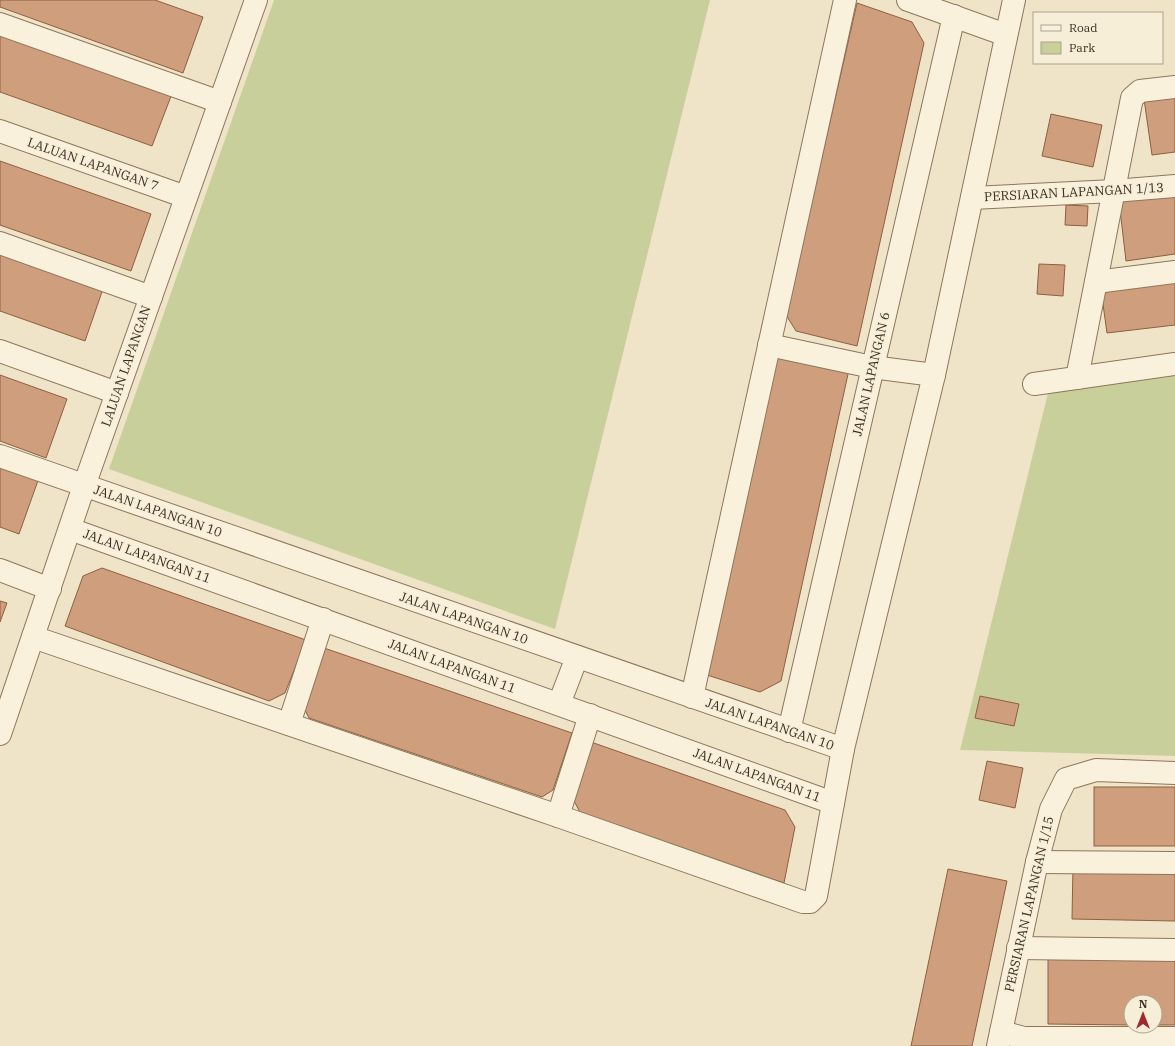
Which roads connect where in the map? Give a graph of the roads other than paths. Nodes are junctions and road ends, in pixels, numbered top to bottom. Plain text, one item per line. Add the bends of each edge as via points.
1 (845, 0) edge
2 (908, 0) edge
3 (1014, 0) edge
4 (249, 2) edge
5 (954, 16) junction
6 (0, 24) edge
7 (1006, 35) junction
8 (1175, 87) edge
9 (220, 102) junction
10 (0, 131) edge
11 (1175, 186) edge
12 (1114, 192) junction
13 (186, 197) junction
14 (972, 198) junction
15 (0, 244) edge
16 (1175, 272) edge
17 (1096, 282) junction
18 (151, 297) junction
19 (769, 345) junction
20 (0, 351) edge
21 (1175, 364) edge
22 (872, 367) junction
23 (934, 375) junction
24 (1077, 378) junction
25 (1034, 384) dead end
26 (117, 393) junction
27 (0, 456) edge
28 (84, 486) junction
29 (70, 529) junction
30 (0, 570) edge
31 (50, 589) junction
32 (323, 619) junction
33 (33, 637) junction
34 (577, 657) junction
35 (692, 697) junction
36 (559, 704) junction
37 (590, 715) junction
38 (289, 724) junction
39 (789, 731) junction
40 (0, 734) edge
41 (843, 749) junction
42 (1175, 772) edge
43 (833, 802) junction
44 (558, 816) junction
45 (1037, 862) junction
46 (1175, 863) edge
47 (1018, 948) junction
48 (1175, 950) edge
49 (1175, 1038) edge
50 (999, 1039) edge

1 - 19 street
2 - 5 street
3 - 7 street
4 - 9 street, LALUAN LAPANGAN
5 - 7 street
5 - 22 street, JALAN LAPANGAN 6
6 - 9 street
7 - 14 street
8 - 12 street via 1140,91 1132,98
9 - 13 street, LALUAN LAPANGAN
10 - 13 street, LALUAN LAPANGAN 7
11 - 12 street, PERSIARAN LAPANGAN 1/13
12 - 14 street, PERSIARAN LAPANGAN 1/13
12 - 17 street
13 - 18 street, LALUAN LAPANGAN
14 - 23 street
15 - 18 street
16 - 17 street
17 - 24 street
18 - 26 street, LALUAN LAPANGAN
19 - 22 street
19 - 35 street
20 - 26 street
21 - 24 street
22 - 23 street
22 - 39 street, JALAN LAPANGAN 6
23 - 41 street
24 - 25 street
26 - 28 street, LALUAN LAPANGAN
27 - 28 street, JALAN LAPANGAN 10
28 - 29 street, LALUAN LAPANGAN
28 - 34 street, JALAN LAPANGAN 10
29 - 31 street, LALUAN LAPANGAN
29 - 32 street, JALAN LAPANGAN 11
30 - 31 street
31 - 33 street, LALUAN LAPANGAN
32 - 36 street, JALAN LAPANGAN 11
32 - 38 street
33 - 38 street
33 - 40 street, LALUAN LAPANGAN
34 - 35 street, JALAN LAPANGAN 10
34 - 36 street
35 - 39 street, JALAN LAPANGAN 10
36 - 37 street, JALAN LAPANGAN 11
37 - 43 street, JALAN LAPANGAN 11
37 - 44 street
38 - 44 street
39 - 41 street, JALAN LAPANGAN 10
41 - 43 street
42 - 45 street, PERSIARAN LAPANGAN 1/15 via 1096,770 1066,779 1051,809
43 - 44 street via 816,896 810,902 803,902
45 - 46 street
45 - 47 street, PERSIARAN LAPANGAN 1/15
47 - 48 street
47 - 50 street, PERSIARAN LAPANGAN 1/15
49 - 50 street

